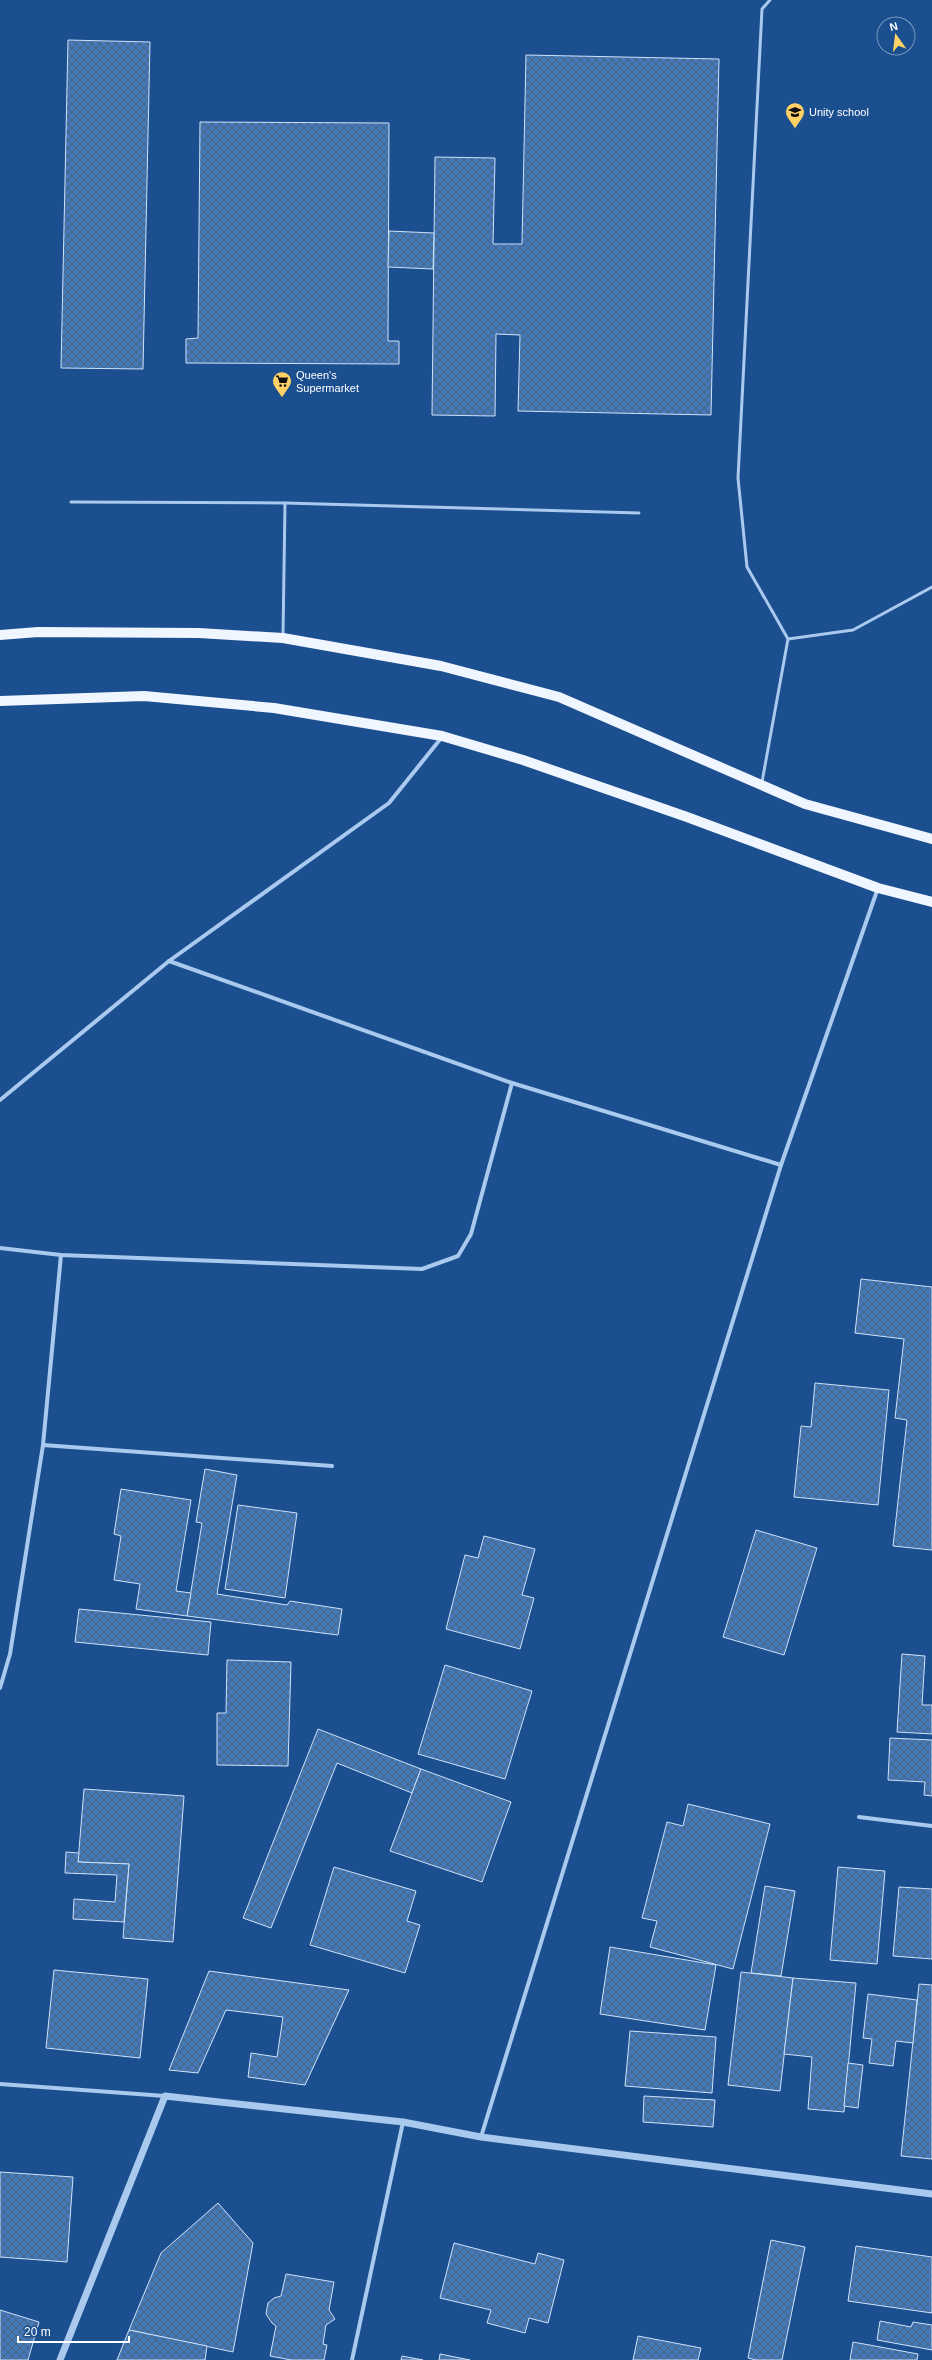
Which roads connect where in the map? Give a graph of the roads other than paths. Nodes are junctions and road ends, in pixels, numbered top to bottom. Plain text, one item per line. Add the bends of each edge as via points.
1 (770, 0) edge
2 (71, 502) dead end
3 (285, 503) junction
4 (639, 513) dead end
5 (932, 587) edge
6 (0, 635) edge
7 (283, 638) junction
8 (788, 639) junction
9 (0, 701) edge
10 (442, 736) junction
11 (762, 784) junction
12 (932, 839) edge
13 (878, 888) junction
14 (932, 902) edge
15 (169, 961) junction
16 (512, 1083) junction
17 (0, 1100) edge
18 (781, 1165) junction
19 (0, 1248) edge
20 (61, 1255) junction
21 (43, 1445) junction
22 (332, 1466) dead end
23 (0, 1688) edge
24 (859, 1817) dead end
25 (932, 1826) edge
26 (0, 2084) edge
27 (165, 2096) junction
28 (404, 2122) junction
29 (481, 2137) junction
30 (932, 2194) edge
31 (60, 2360) edge
32 (352, 2360) edge

1 - 8 lane via 762,9 738,478 747,567
2 - 3 lane
3 - 4 lane
3 - 7 lane
5 - 8 lane via 853,630
6 - 7 main road via 38,632 199,633
7 - 11 main road via 441,666 559,697
8 - 11 lane
9 - 10 main road via 144,696 274,708
10 - 13 main road via 538,765
10 - 15 street via 389,803
11 - 12 main road via 805,804
13 - 14 main road
13 - 18 street
15 - 16 street
15 - 17 street
16 - 18 street
16 - 20 street via 471,1234 458,1256 422,1269
18 - 29 street
19 - 20 street
20 - 21 street
21 - 22 street
21 - 23 street via 10,1654
24 - 25 street
26 - 27 street
27 - 28 street
27 - 31 street
28 - 29 street
28 - 32 street
29 - 30 street

